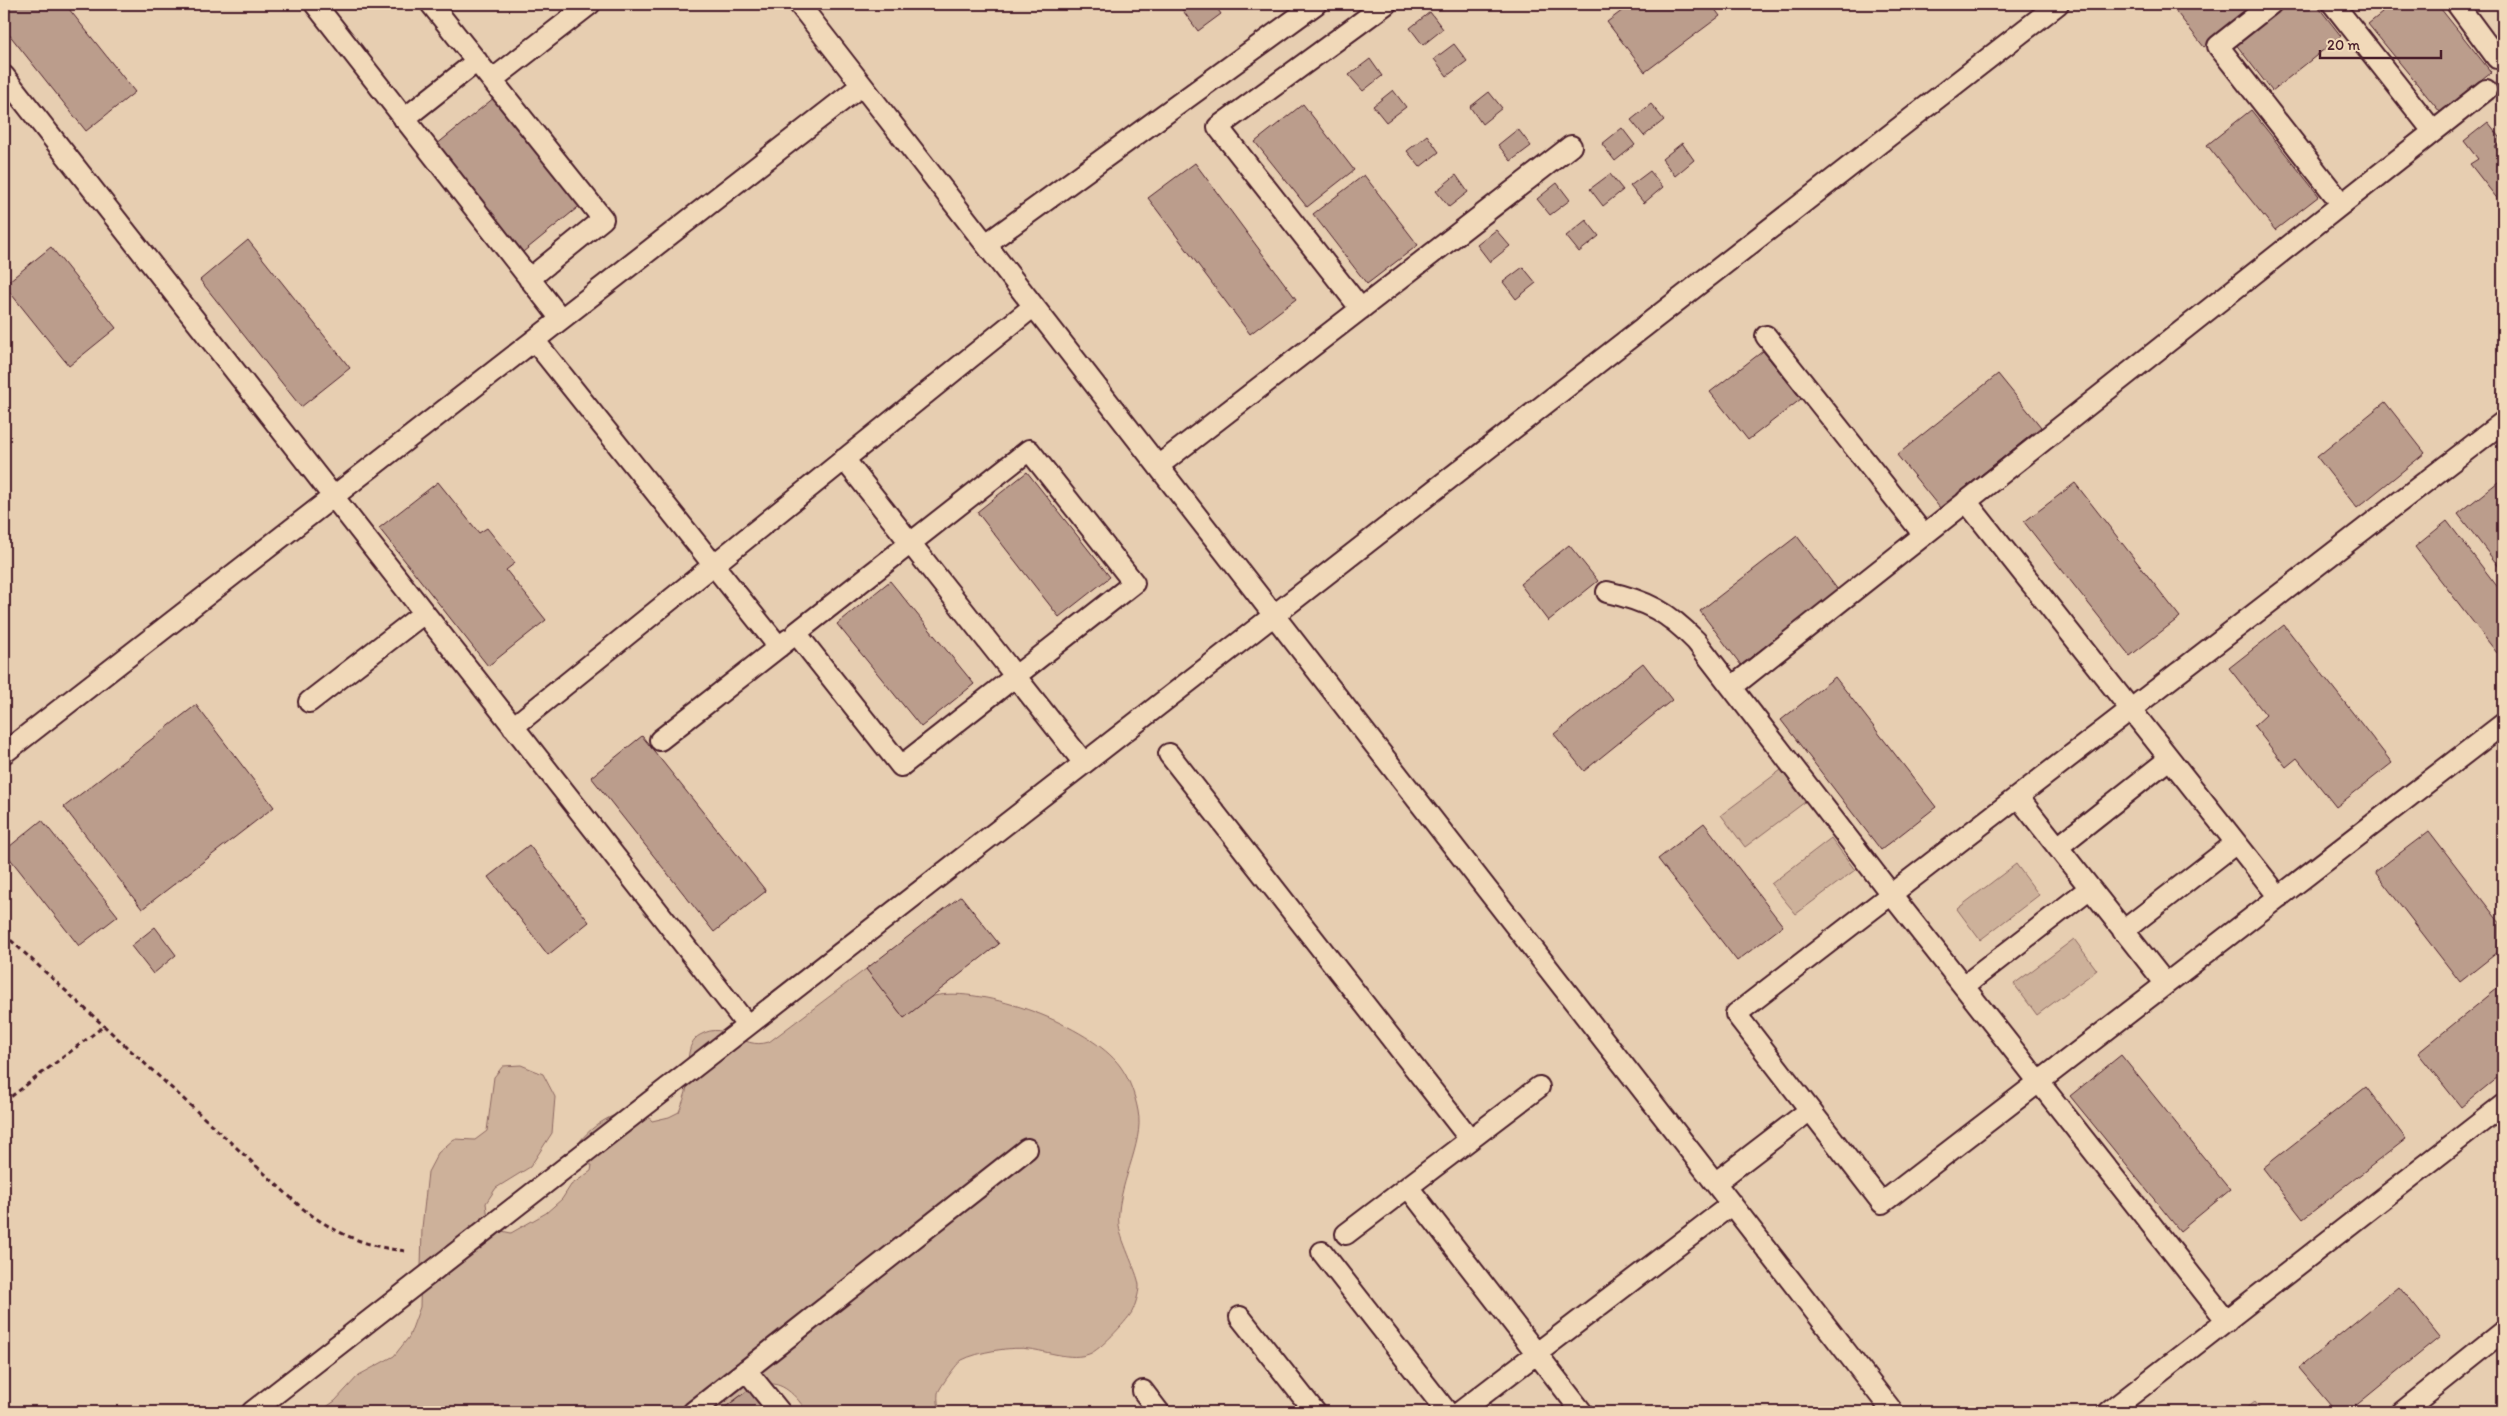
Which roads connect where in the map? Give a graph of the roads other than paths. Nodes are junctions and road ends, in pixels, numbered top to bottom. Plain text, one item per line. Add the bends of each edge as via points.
1 (316, 4) edge
2 (431, 4) edge
3 (590, 4) edge
4 (799, 4) edge
5 (1316, 4) edge
6 (1386, 4) edge
7 (2058, 4) edge
8 (2269, 4) edge
9 (2333, 4) edge
10 (2457, 4) edge
11 (2497, 58) dead end
12 (477, 61) junction
13 (4, 76) edge
14 (492, 80) junction
15 (862, 85) junction
16 (2486, 90) dead end
17 (404, 119) junction
18 (2433, 131) junction
19 (1571, 146) dead end
20 (2342, 204) junction
21 (986, 244) junction
22 (530, 279) junction
23 (1034, 306) junction
24 (1361, 309) junction
25 (561, 319) junction
26 (1766, 336) dead end
27 (534, 340) junction
28 (2503, 422) edge
29 (844, 459) junction
30 (1158, 466) junction
31 (333, 496) junction
32 (1966, 501) junction
33 (1924, 535) junction
34 (911, 544) junction
35 (714, 565) junction
36 (1607, 592) dead end
37 (424, 613) junction
38 (1274, 615) junction
39 (796, 634) junction
40 (779, 647) junction
41 (1015, 676) junction
42 (1732, 687) junction
43 (309, 702) dead end
44 (2130, 710) junction
45 (2503, 724) edge
46 (513, 727) junction
47 (660, 740) dead end
48 (4, 753) edge
49 (1169, 754) dead end
50 (2169, 759) junction
51 (1084, 763) junction
52 (2018, 797) junction
53 (2236, 843) junction
54 (2058, 847) junction
55 (2090, 888) junction
56 (1891, 894) junction
57 (2279, 897) junction
58 (2124, 931) junction
59 (2166, 984) junction
60 (1964, 986) junction
61 (747, 1025) junction
62 (2039, 1082) junction
63 (1539, 1087) dead end
64 (2503, 1105) edge
65 (1810, 1110) junction
66 (1470, 1139) junction
67 (1027, 1149) dead end
68 (1715, 1184) junction
69 (1408, 1187) junction
70 (1732, 1204) junction
71 (1346, 1234) dead end
72 (1322, 1252) dead end
73 (1240, 1316) dead end
74 (2227, 1321) junction
75 (2503, 1331) edge
76 (1537, 1354) junction
77 (746, 1370) junction
78 (1143, 1392) dead end
79 (252, 1412) edge
80 (692, 1412) edge
81 (780, 1412) edge
82 (1159, 1412) edge
83 (1314, 1412) edge
84 (1447, 1412) edge
85 (1460, 1412) edge
86 (1582, 1412) edge
87 (1893, 1412) edge
88 (2109, 1412) edge
89 (2402, 1412) edge

1 - 17 lane
2 - 12 lane
3 - 14 lane
4 - 15 lane
5 - 21 lane
6 - 24 lane via 1218,127
7 - 38 lane
8 - 20 lane via 2218,46
9 - 18 lane
10 - 11 lane
12 - 14 lane
12 - 17 lane
13 - 31 lane
14 - 22 lane via 603,219
15 - 21 lane
15 - 25 lane
16 - 18 lane
17 - 22 lane
18 - 20 lane
19 - 24 lane
20 - 32 lane
21 - 23 lane
22 - 25 lane
23 - 29 lane
23 - 30 lane
24 - 30 lane
25 - 27 lane
26 - 33 lane
27 - 31 lane
27 - 35 lane
28 - 44 lane
29 - 34 lane
29 - 35 lane
30 - 38 lane
31 - 37 lane
31 - 48 lane
32 - 33 lane
32 - 44 lane
33 - 42 lane
34 - 39 lane
34 - 41 lane
34 - 41 lane via 1029,450 1128,575 1134,583
35 - 40 lane
35 - 46 lane
36 - 42 lane via 1656,607 1677,622
37 - 43 lane
37 - 46 lane
38 - 51 lane
38 - 68 lane
39 - 40 lane
39 - 41 lane via 901,766
40 - 47 lane
41 - 51 lane
42 - 56 lane
44 - 50 lane
44 - 52 lane
45 - 57 lane
46 - 61 lane
49 - 66 lane
50 - 53 lane
50 - 54 lane
51 - 61 lane
52 - 54 lane
52 - 56 lane
53 - 57 lane
53 - 58 lane
54 - 55 lane
55 - 58 lane
55 - 60 lane
56 - 60 lane
56 - 65 lane via 1736,1014
57 - 59 lane
58 - 59 lane
59 - 62 lane
60 - 62 lane
61 - 79 lane
62 - 65 lane via 1882,1203
62 - 74 lane
63 - 66 lane
64 - 74 lane
65 - 68 lane
66 - 69 lane
67 - 77 lane
68 - 70 lane
69 - 71 lane
69 - 76 lane
70 - 76 lane
70 - 87 lane
72 - 84 lane
73 - 83 lane
74 - 88 lane
75 - 89 lane
76 - 85 lane
76 - 86 lane
77 - 80 lane
77 - 81 lane
78 - 82 lane

